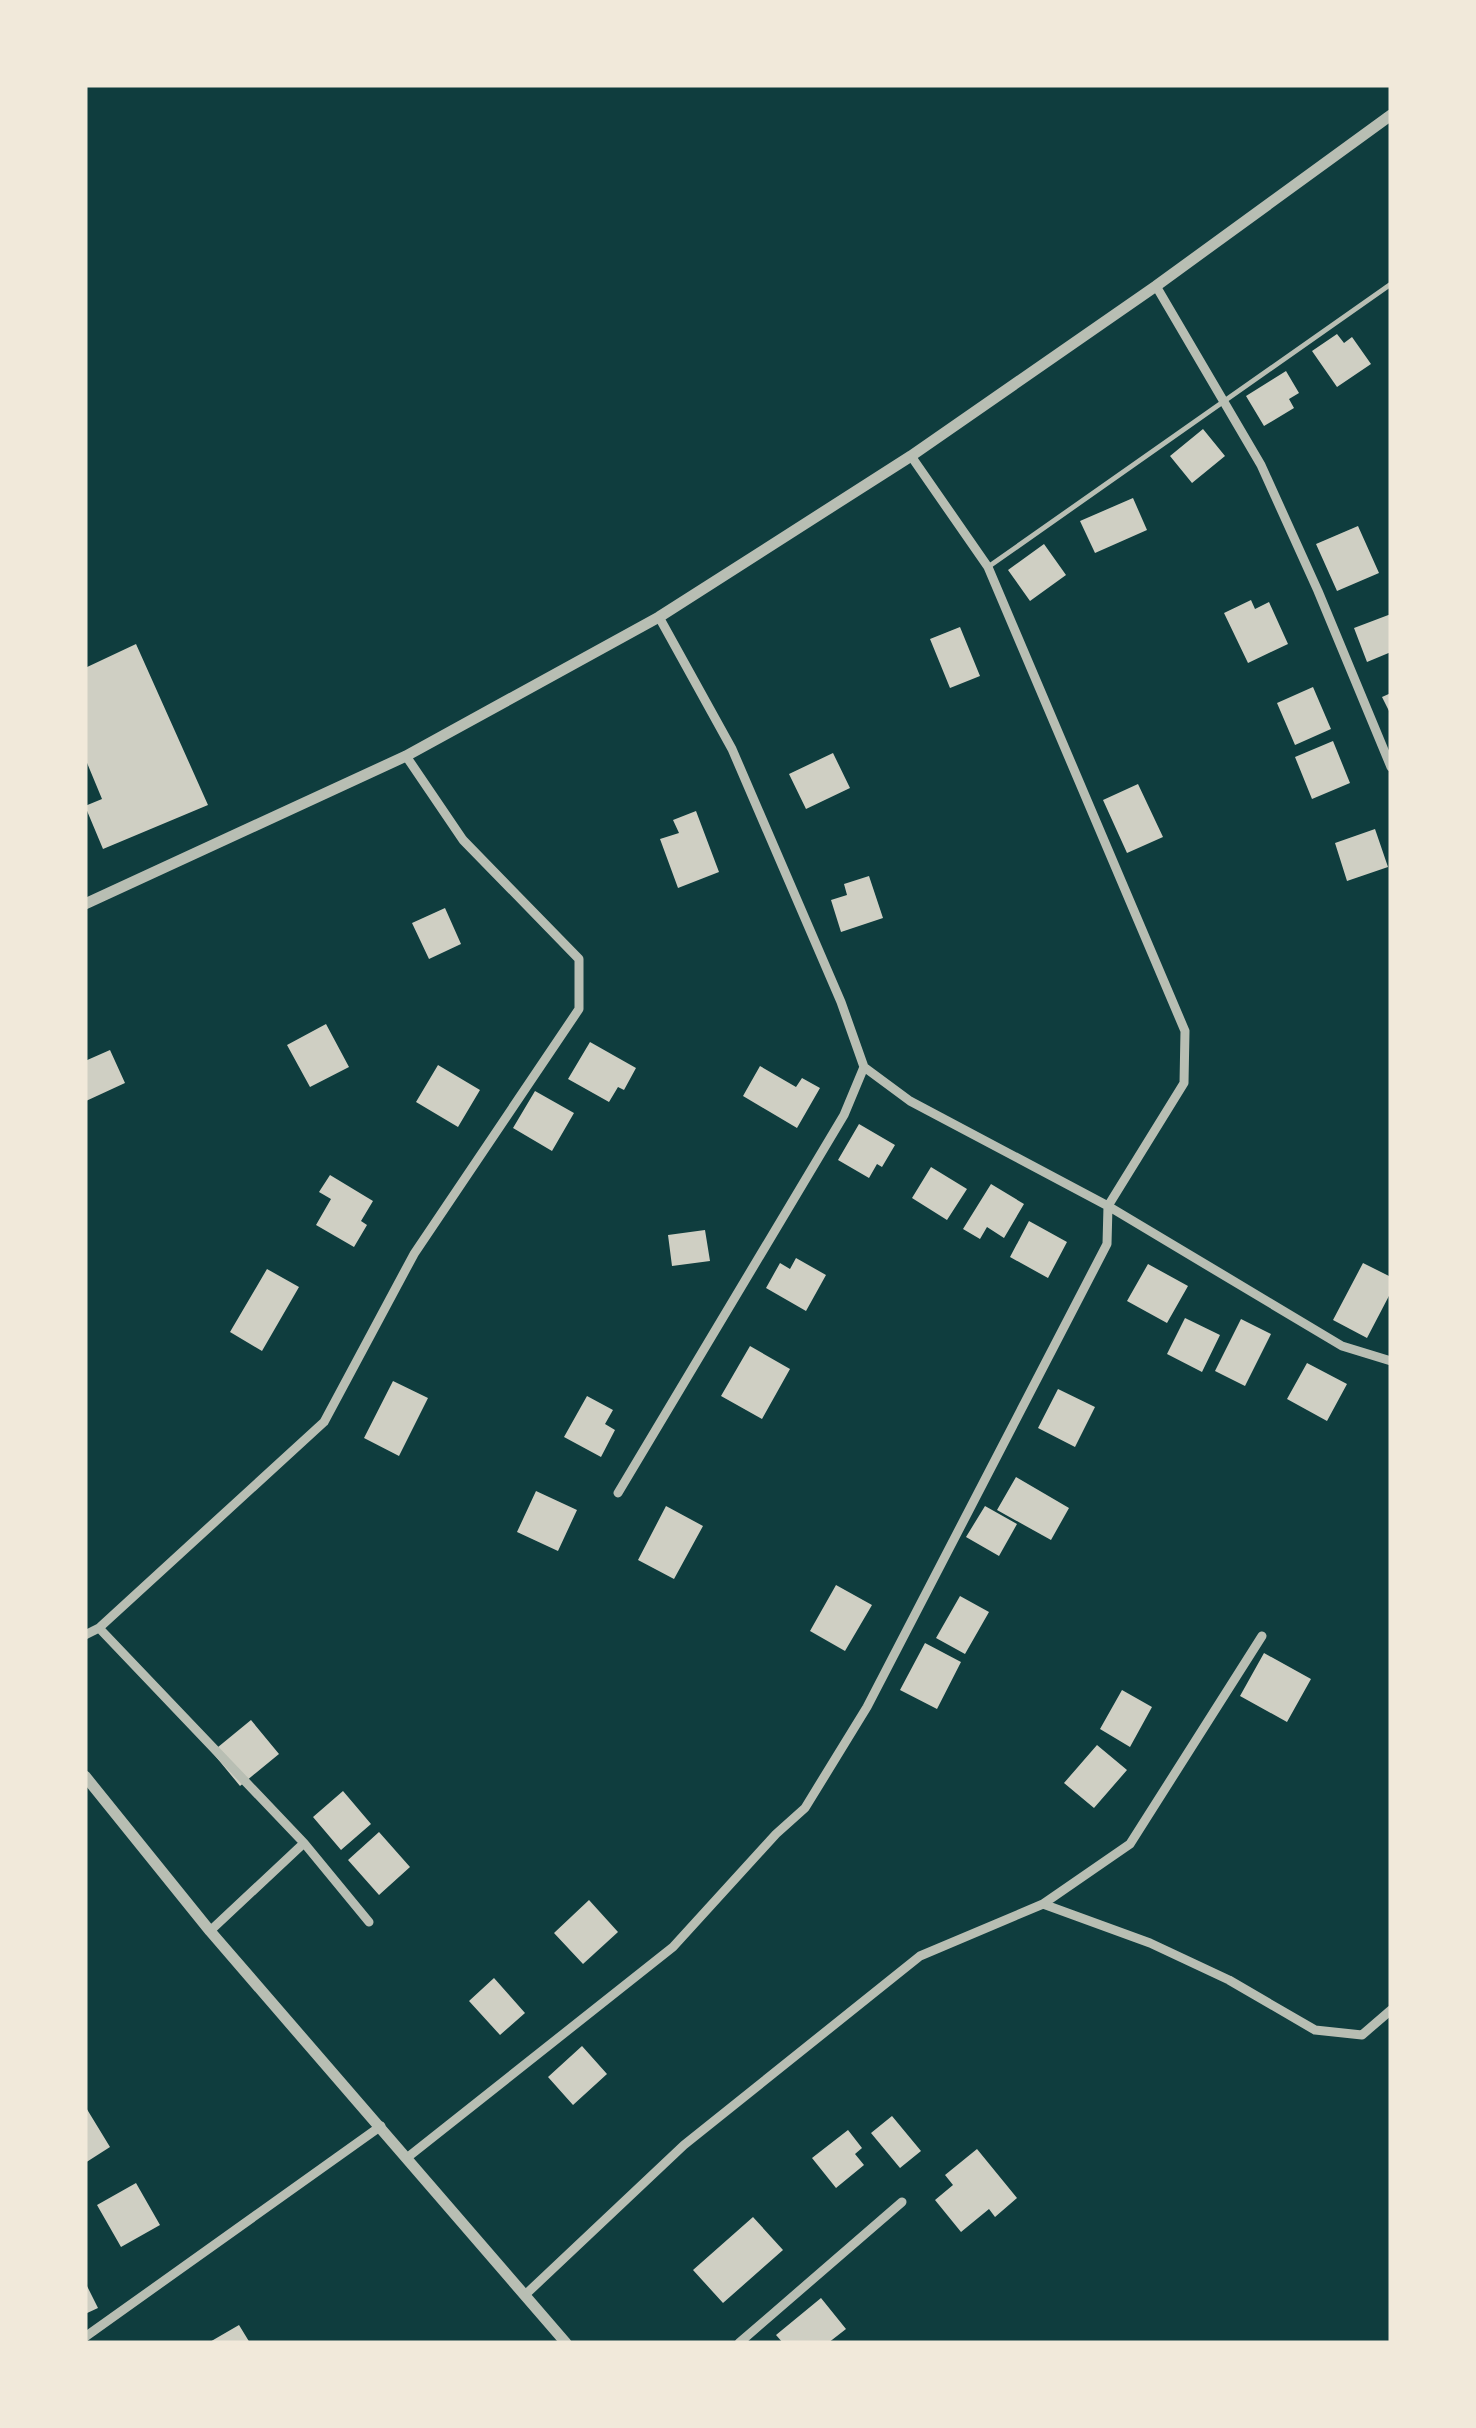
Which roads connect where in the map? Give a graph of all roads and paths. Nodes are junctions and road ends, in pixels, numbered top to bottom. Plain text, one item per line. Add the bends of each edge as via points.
1 (1391, 115) edge
2 (1391, 284) edge
3 (1156, 286) junction
4 (1226, 400) junction
5 (910, 456) junction
6 (988, 568) junction
7 (659, 617) junction
8 (406, 756) junction
9 (1391, 768) edge
10 (85, 904) edge
11 (864, 1067) junction
12 (1108, 1206) junction
13 (1391, 1361) edge
14 (618, 1494) dead end
15 (99, 1628) junction
16 (85, 1635) edge
17 (1262, 1636) dead end
18 (85, 1776) edge
19 (304, 1843) junction
20 (1043, 1904) junction
21 (369, 1922) dead end
22 (210, 1931) junction
23 (1391, 2010) edge
24 (381, 2126) junction
25 (408, 2157) junction
26 (902, 2202) dead end
27 (524, 2296) junction
28 (85, 2337) edge
29 (566, 2343) edge
30 (739, 2343) edge

1 - 3 street
2 - 4 lane
3 - 4 street
3 - 5 street
4 - 6 lane
4 - 9 street via 1318,591
5 - 6 street
5 - 7 street
6 - 12 street via 1185,1030 1184,1083
7 - 8 street
7 - 11 street via 732,749
8 - 10 street
8 - 15 street via 463,840 579,959 580,1009 414,1254 324,1422
11 - 12 street via 910,1101
11 - 14 street via 844,1115
12 - 13 street via 1342,1346
12 - 25 street via 1107,1244 867,1707 805,1808 673,1948
15 - 16 street
15 - 19 street
17 - 20 street via 1130,1844
18 - 22 street
19 - 21 street
19 - 22 street
20 - 23 street via 1150,1943 1316,2030 1362,2035
20 - 27 street via 920,1956 684,2145
22 - 24 street
24 - 25 street
24 - 28 street
25 - 27 street
26 - 30 street
27 - 29 street

